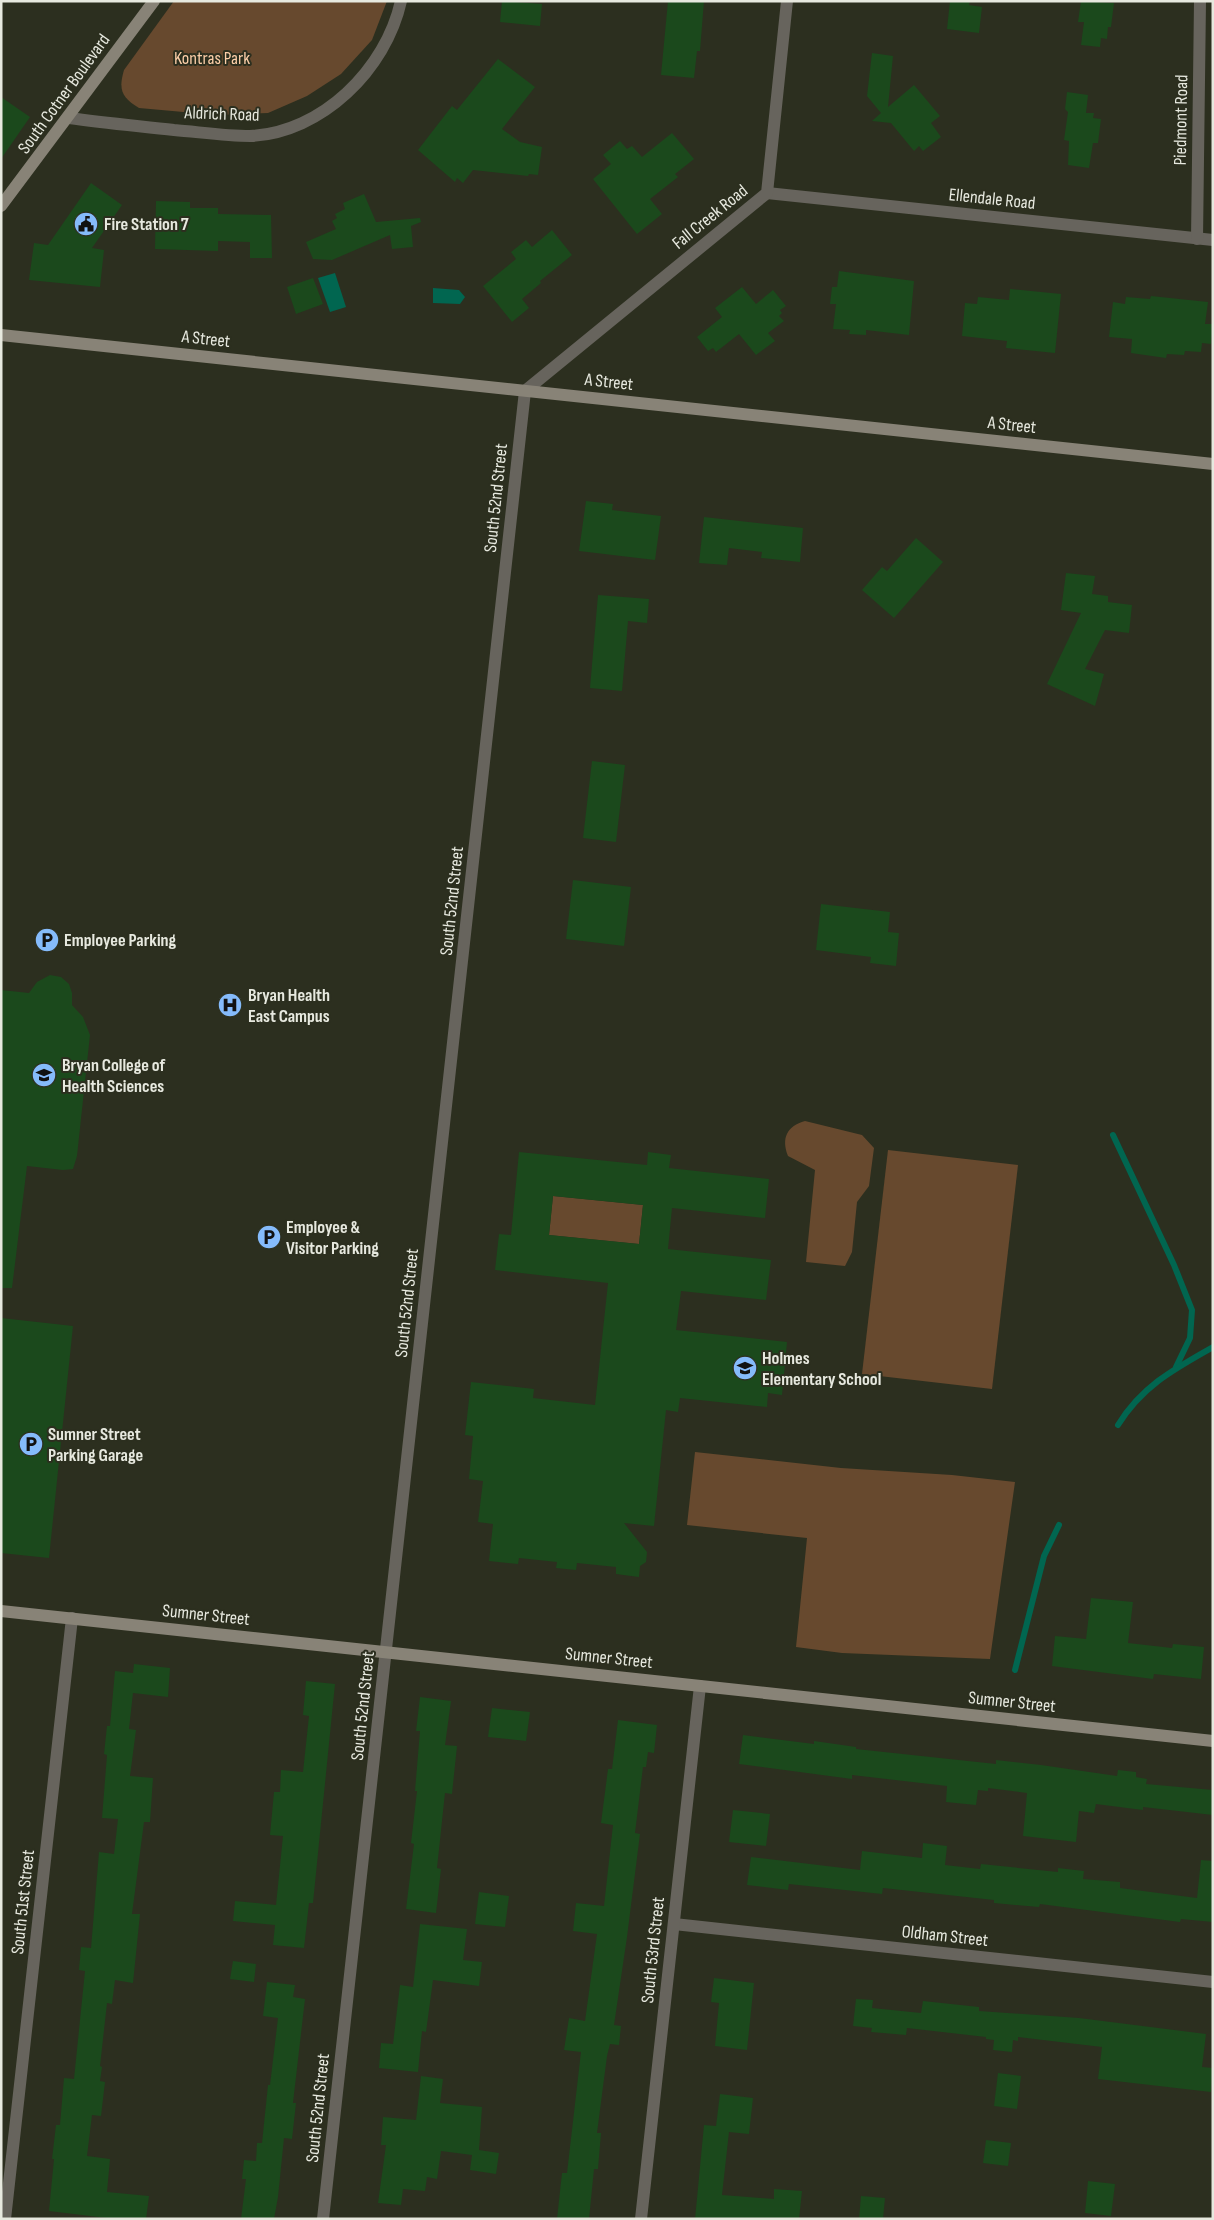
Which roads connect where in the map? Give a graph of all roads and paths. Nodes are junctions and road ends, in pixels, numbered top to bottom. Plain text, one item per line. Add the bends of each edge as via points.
1 (154, 1) edge
2 (401, 1) edge
3 (787, 1) edge
4 (1200, 1) edge
5 (69, 118) junction
6 (767, 194) junction
7 (1, 206) edge
8 (1198, 239) junction
9 (1213, 240) edge
10 (1, 335) edge
11 (525, 391) junction
12 (1213, 464) edge
13 (1, 1611) edge
14 (72, 1618) junction
15 (386, 1652) junction
16 (700, 1686) junction
17 (1213, 1741) edge
18 (674, 1924) junction
19 (1213, 1982) edge
20 (5, 2219) edge
21 (323, 2219) edge
22 (641, 2219) edge

1 - 5 main road, South Cotner Boulevard
2 - 5 street, Aldrich Road via 375,61 360,80 330,107 301,123 251,136
3 - 6 street, Fall Creek Road
4 - 8 street, Piedmont Road
5 - 7 main road, South Cotner Boulevard
6 - 8 street, Ellendale Road
6 - 11 street, Fall Creek Road
8 - 9 street, Ellendale Road
10 - 11 main road, A Street
11 - 12 main road, A Street
11 - 15 street, South 52nd Street
13 - 14 main road, Sumner Street
14 - 15 main road, Sumner Street
14 - 20 street, South 51st Street
15 - 16 main road, Sumner Street
15 - 21 street, South 52nd Street
16 - 17 main road, Sumner Street
16 - 18 street, South 53rd Street
18 - 19 street, Oldham Street
18 - 22 street, South 53rd Street

